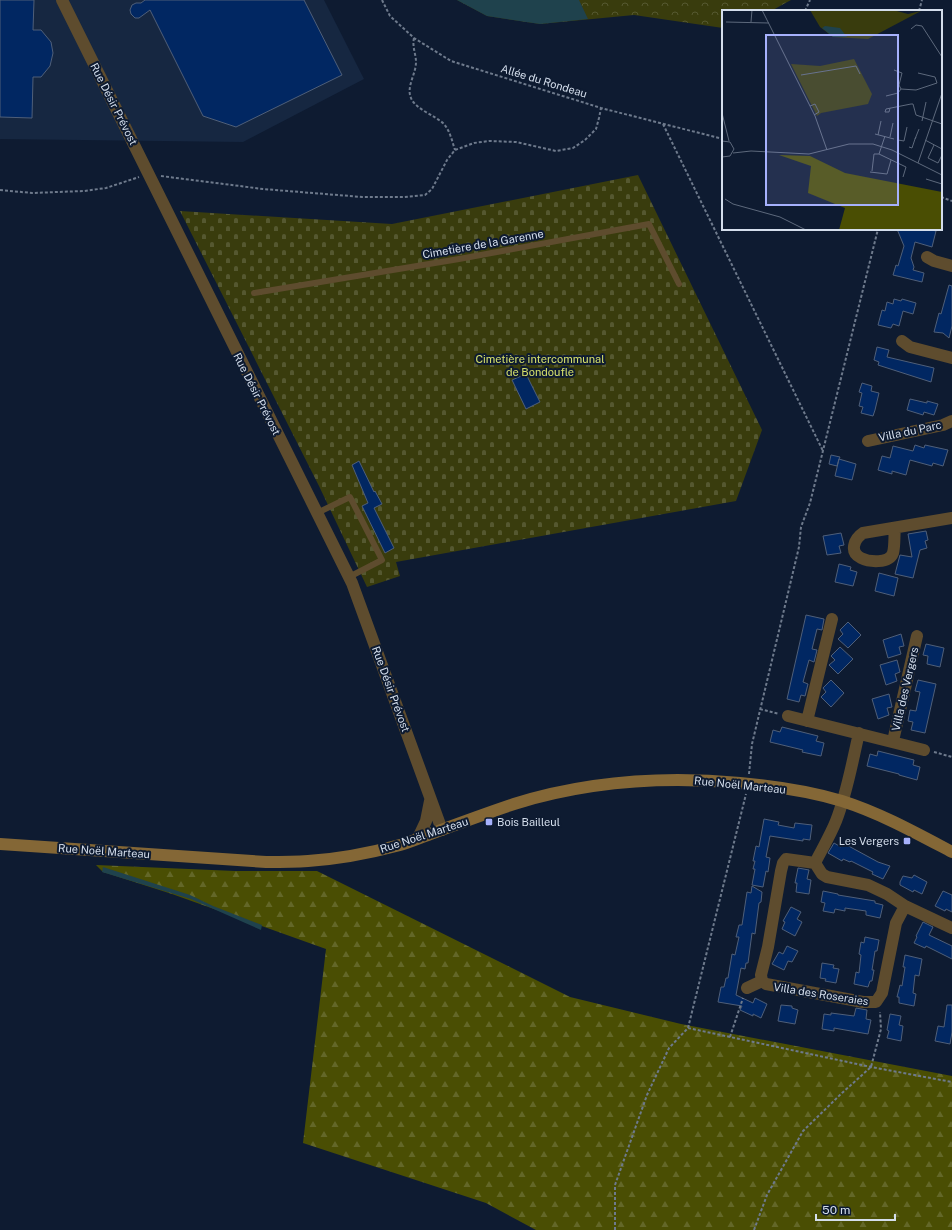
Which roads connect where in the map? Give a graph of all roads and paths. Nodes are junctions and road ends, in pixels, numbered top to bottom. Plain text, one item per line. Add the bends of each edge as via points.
1 (62, 0) edge
2 (382, 0) edge
3 (810, 0) edge
4 (922, 0) edge
5 (805, 10) edge
6 (919, 10) edge
7 (414, 38) junction
8 (601, 108) junction
9 (663, 124) junction
10 (722, 139) edge
11 (455, 150) junction
12 (150, 175) junction
13 (0, 190) edge
14 (942, 198) edge
15 (952, 200) edge
16 (878, 230) edge
17 (927, 257) dead end
18 (952, 266) edge
19 (679, 284) dead end
20 (254, 293) dead end
21 (902, 341) dead end
22 (952, 358) edge
23 (952, 421) edge
24 (868, 441) dead end
25 (823, 451) junction
26 (317, 513) junction
27 (952, 518) edge
28 (895, 528) dead end
29 (349, 577) junction
30 (832, 620) dead end
31 (917, 636) dead end
32 (760, 709) junction
33 (788, 716) joint
34 (807, 721) junction
35 (859, 734) junction
36 (893, 741) junction
37 (924, 750) dead end
38 (937, 753) dead end
39 (952, 757) edge
40 (748, 784) junction
41 (430, 798) junction
42 (842, 801) junction
43 (442, 830) junction
44 (418, 838) junction
45 (0, 844) edge
46 (952, 852) edge
47 (815, 863) junction
48 (905, 906) junction
49 (952, 928) edge
50 (762, 981) junction
51 (747, 988) joint
52 (876, 1002) junction
53 (688, 1028) junction
54 (730, 1037) junction
55 (871, 1066) junction
56 (952, 1082) edge
57 (615, 1230) edge
58 (754, 1230) edge

1 - 12 street, Rue Désir Prévost
2 - 7 path, Allée du Rondeau via 390,16
3 - 5 path
4 - 6 path
7 - 8 path, Allée du Rondeau via 450,61
7 - 11 path via 416,63 409,92 411,100 446,126
8 - 9 path, Allée du Rondeau
8 - 11 path via 596,129 573,148 556,151 516,142 489,141
9 - 10 path, Allée du Rondeau
9 - 25 path
11 - 12 path via 432,189 425,195 404,197 302,193
12 - 13 path via 106,188 84,191 32,193
12 - 26 street, Rue Désir Prévost
14 - 15 path
16 - 25 path
17 - 18 street
19 - 20 lane, Cimetière de la Garenne via 650,224
21 - 22 street via 910,347
23 - 24 street, Villa du Parc
25 - 32 path via 801,527 799,547
26 - 29 street, Rue Désir Prévost
26 - 29 lane via 350,498 382,560
27 - 28 street
29 - 41 street, Rue Désir Prévost
30 - 34 street
31 - 36 street, Villa des Vergers
32 - 33 path
32 - 40 path via 752,744
33 - 34 street, Villa des Vergers
34 - 35 street, Villa des Vergers
35 - 36 street, Villa des Vergers
35 - 42 street
36 - 37 street, Villa des Vergers
38 - 39 path
40 - 42 street, Rue Noël Marteau via 808,792
40 - 43 street, Rue Noël Marteau via 666,779 598,785 516,804
40 - 53 path
41 - 43 street, Rue Désir Prévost
41 - 44 street, Rue Désir Prévost via 429,813
42 - 46 street, Rue Noël Marteau via 908,829
42 - 47 street via 827,842
43 - 44 street, Rue Noël Marteau
44 - 45 street, Rue Noël Marteau via 340,857 266,862
47 - 48 street via 822,874 828,877 868,885
47 - 50 street, Villa des Roseraies via 782,856
48 - 49 street
48 - 52 street, Villa des Roseraies via 896,923 882,993
50 - 51 street, Villa des Roseraies
50 - 52 street, Villa des Roseraies via 766,984 863,1002
51 - 54 path
52 - 55 path via 881,1029
53 - 54 path
53 - 57 path via 669,1048 645,1103 615,1185
54 - 55 path
55 - 56 path
55 - 58 path via 803,1131 767,1195

